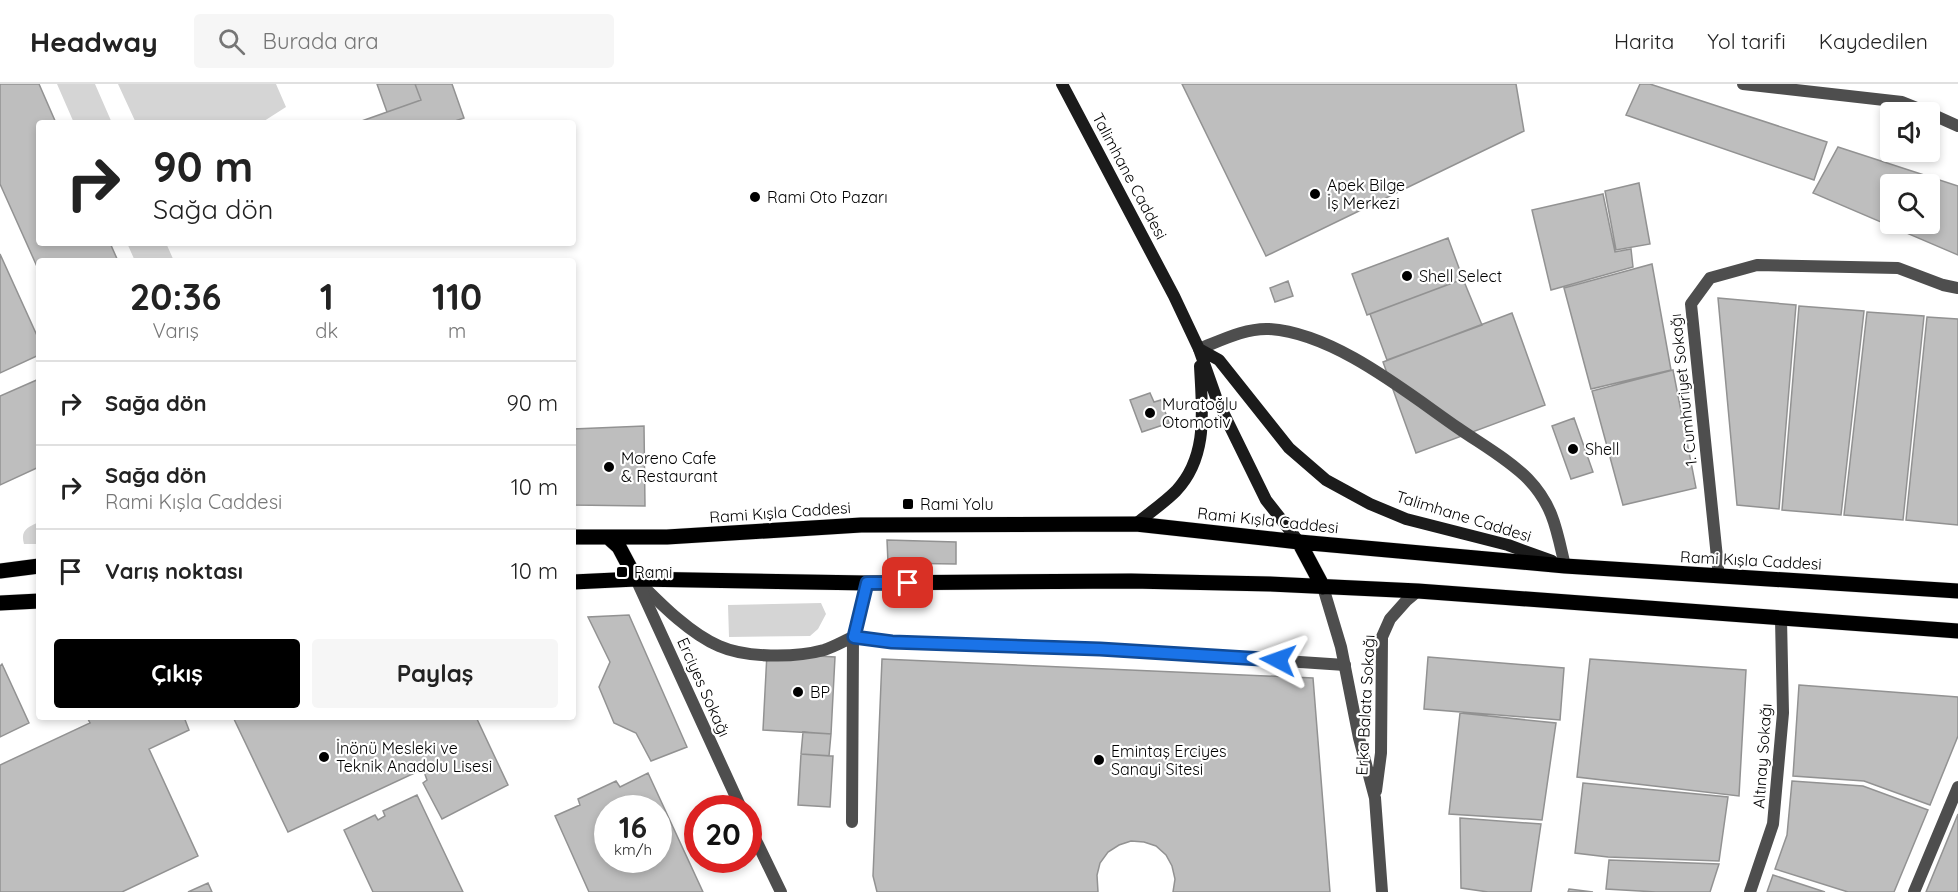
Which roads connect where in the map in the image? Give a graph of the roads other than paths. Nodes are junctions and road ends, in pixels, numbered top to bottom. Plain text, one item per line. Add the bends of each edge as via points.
1 (1062, 84) edge
2 (1743, 84) edge
3 (1902, 102) edge
4 (1940, 118) edge
5 (1958, 126) edge
6 (1958, 288) edge
7 (1200, 349) junction
8 (1136, 524) junction
9 (576, 537) edge
10 (609, 538) junction
11 (1299, 542) junction
12 (36, 566) edge
13 (1564, 566) junction
14 (0, 571) edge
15 (1719, 577) junction
16 (636, 579) junction
17 (576, 582) edge
18 (867, 583) junction
19 (1323, 586) junction
20 (1418, 591) junction
21 (1958, 591) edge
22 (36, 601) edge
23 (0, 603) edge
24 (1781, 619) junction
25 (1958, 631) edge
26 (854, 637) junction
27 (1344, 664) junction
28 (1958, 787) edge
29 (735, 795) edge
30 (1375, 798) junction
31 (852, 822) dead end
32 (762, 853) edge
33 (781, 892) edge
34 (1382, 892) edge
35 (1750, 892) edge
36 (1914, 892) edge

1 - 7 main road, Talimhane Caddesi
2 - 3 street
4 - 5 street
6 - 15 street, 1. Cumhuriyet Sokağı via 1898,268 1757,265 1710,278 1701,288 1690,304
7 - 8 main road via 1203,420 1193,466 1178,489
7 - 11 main road, Talimhane Caddesi via 1216,400 1266,500
7 - 13 main road, Talimhane Caddesi via 1219,360 1289,448 1326,480 1406,519 1508,545
7 - 13 street via 1241,332 1268,329 1326,345 1386,376 1528,479 1553,514
8 - 10 main road, Rami Kışla Caddesi via 861,525
8 - 11 main road, Rami Kışla Caddesi
9 - 10 main road, Rami Kışla Caddesi
10 - 16 main road via 619,547
11 - 13 main road, Rami Kışla Caddesi
11 - 19 main road
12 - 14 main road
13 - 15 main road, Rami Kışla Caddesi
15 - 21 main road, Rami Kışla Caddesi
16 - 17 main road
16 - 18 main road
16 - 26 street via 664,606 720,647 789,656 823,650
16 - 29 street, Erciyes Sokağı
18 - 19 main road via 1131,581
18 - 26 street
19 - 20 main road
19 - 27 street, Erka Balata Sokağı
20 - 24 main road
20 - 30 street, Erka Balata Sokağı via 1390,619 1382,637 1381,753
22 - 23 main road
24 - 25 main road
24 - 35 street, Altınay Sokağı via 1783,713 1773,824
26 - 27 street
26 - 31 street
27 - 30 street, Erka Balata Sokağı
28 - 36 street
30 - 34 street, Erka Balata Sokağı
32 - 33 street

